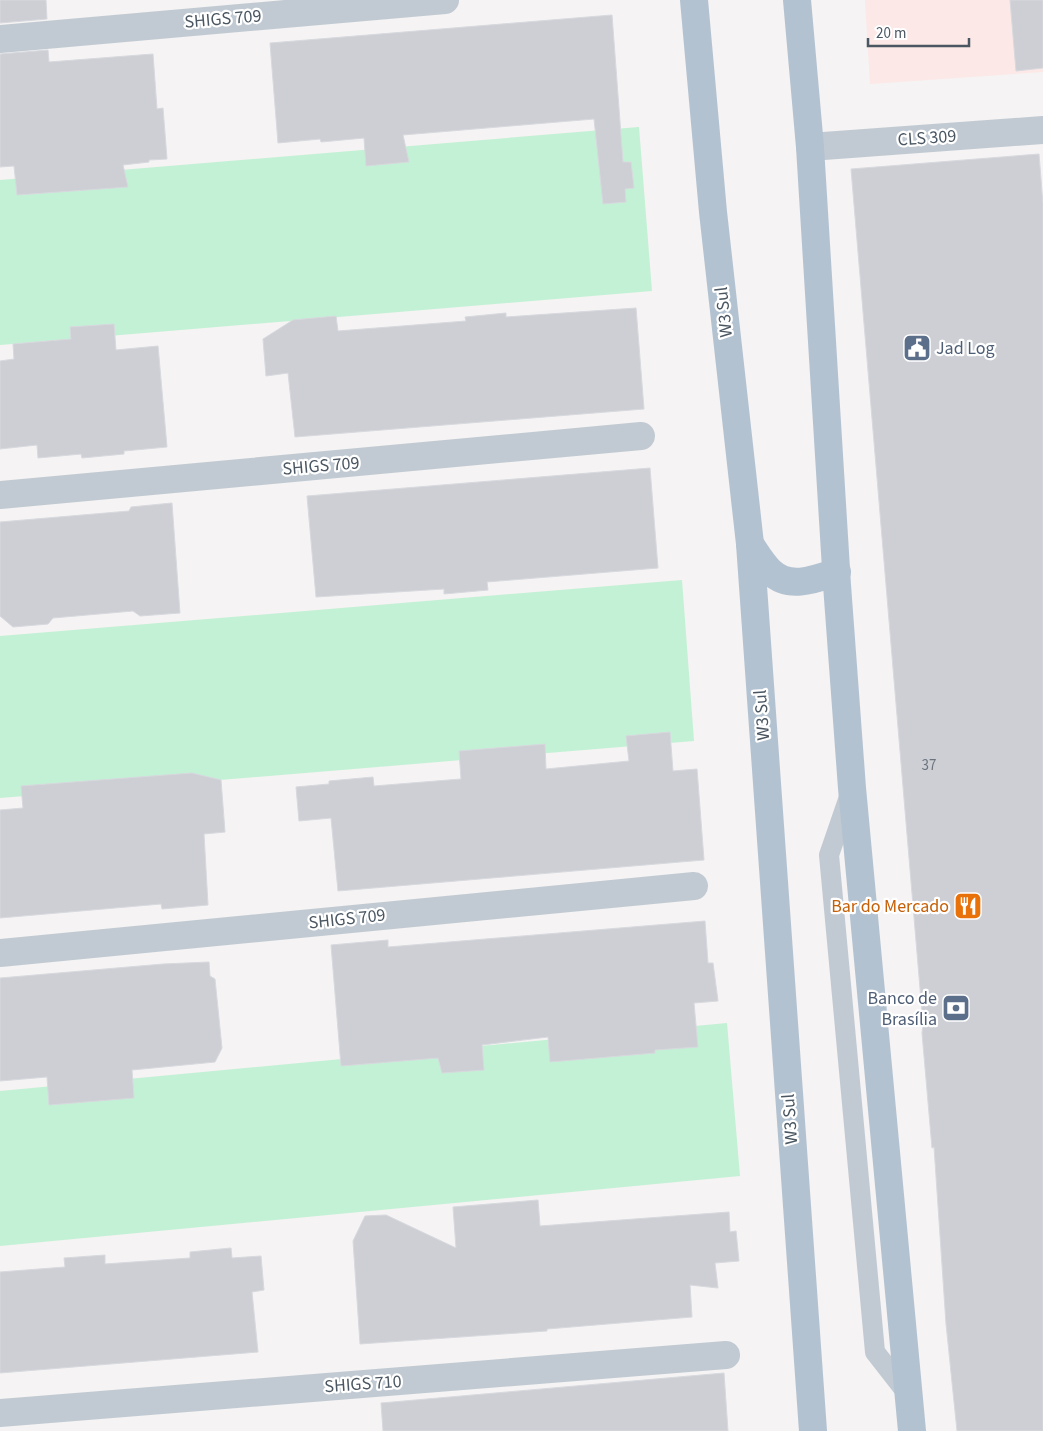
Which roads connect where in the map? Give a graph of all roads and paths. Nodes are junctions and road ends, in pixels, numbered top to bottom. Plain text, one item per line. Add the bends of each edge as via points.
1 (445, 0) edge
2 (694, 0) edge
3 (797, 0) edge
4 (0, 39) edge
5 (1043, 130) edge
6 (810, 147) junction
7 (641, 436) dead end
8 (0, 495) edge
9 (750, 544) junction
10 (837, 572) junction
11 (694, 886) dead end
12 (0, 952) edge
13 (726, 1355) dead end
14 (0, 1413) edge
15 (813, 1431) edge
16 (912, 1431) edge

1 - 4 street, SHIGS 709
2 - 9 main road, W3 Sul via 713,212
3 - 6 main road
5 - 6 street, CLS 309
6 - 10 main road
7 - 8 street, SHIGS 709
9 - 10 main road via 771,573 789,582 809,582
9 - 15 main road, W3 Sul
10 - 16 main road via 852,788
11 - 12 street, SHIGS 709
13 - 14 street, SHIGS 710

